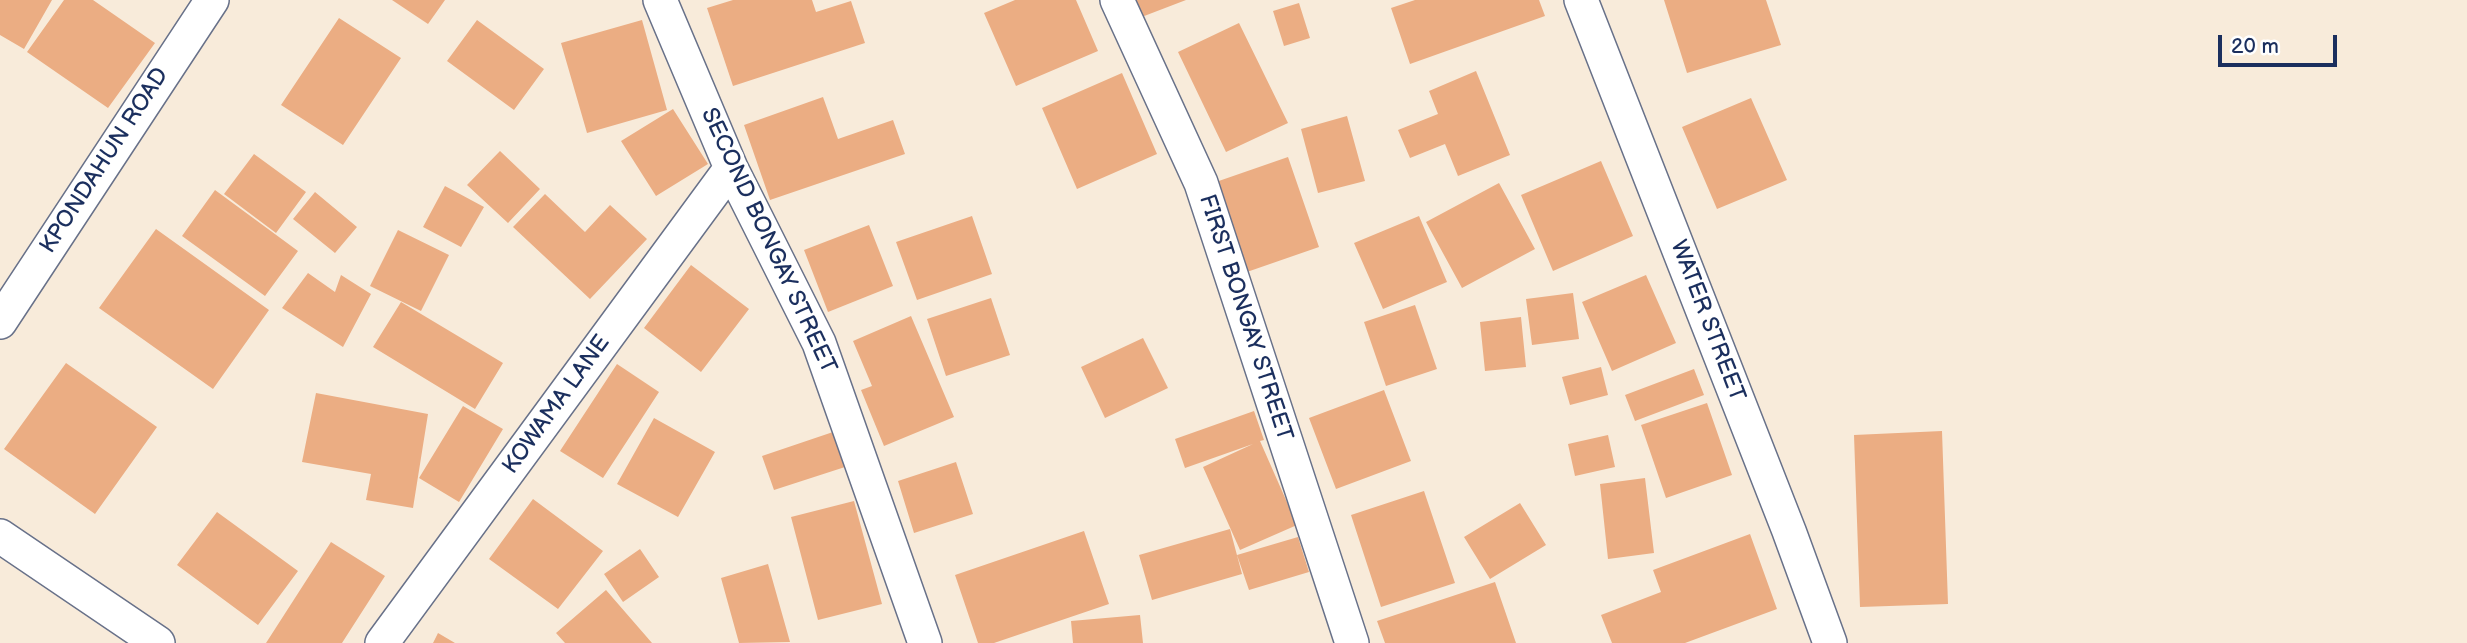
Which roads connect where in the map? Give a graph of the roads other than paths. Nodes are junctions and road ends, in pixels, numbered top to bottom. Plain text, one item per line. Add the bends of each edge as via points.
1 (212, 0) edge
2 (660, 0) edge
3 (1118, 0) edge
4 (1581, 0) edge
5 (731, 168) junction
6 (0, 322) edge
7 (0, 536) edge
8 (158, 643) edge
9 (382, 643) edge
10 (925, 643) edge
11 (1352, 643) edge
12 (1830, 643) edge

1 - 6 street, KPONDAHUN ROAD
2 - 5 street, SECOND BONGAY STREET
3 - 11 street, FIRST BONGAY STREET via 1200,183
4 - 12 street, WATER STREET
5 - 9 street, KOWAMA LANE
5 - 10 street, SECOND BONGAY STREET via 819,343
7 - 8 street

